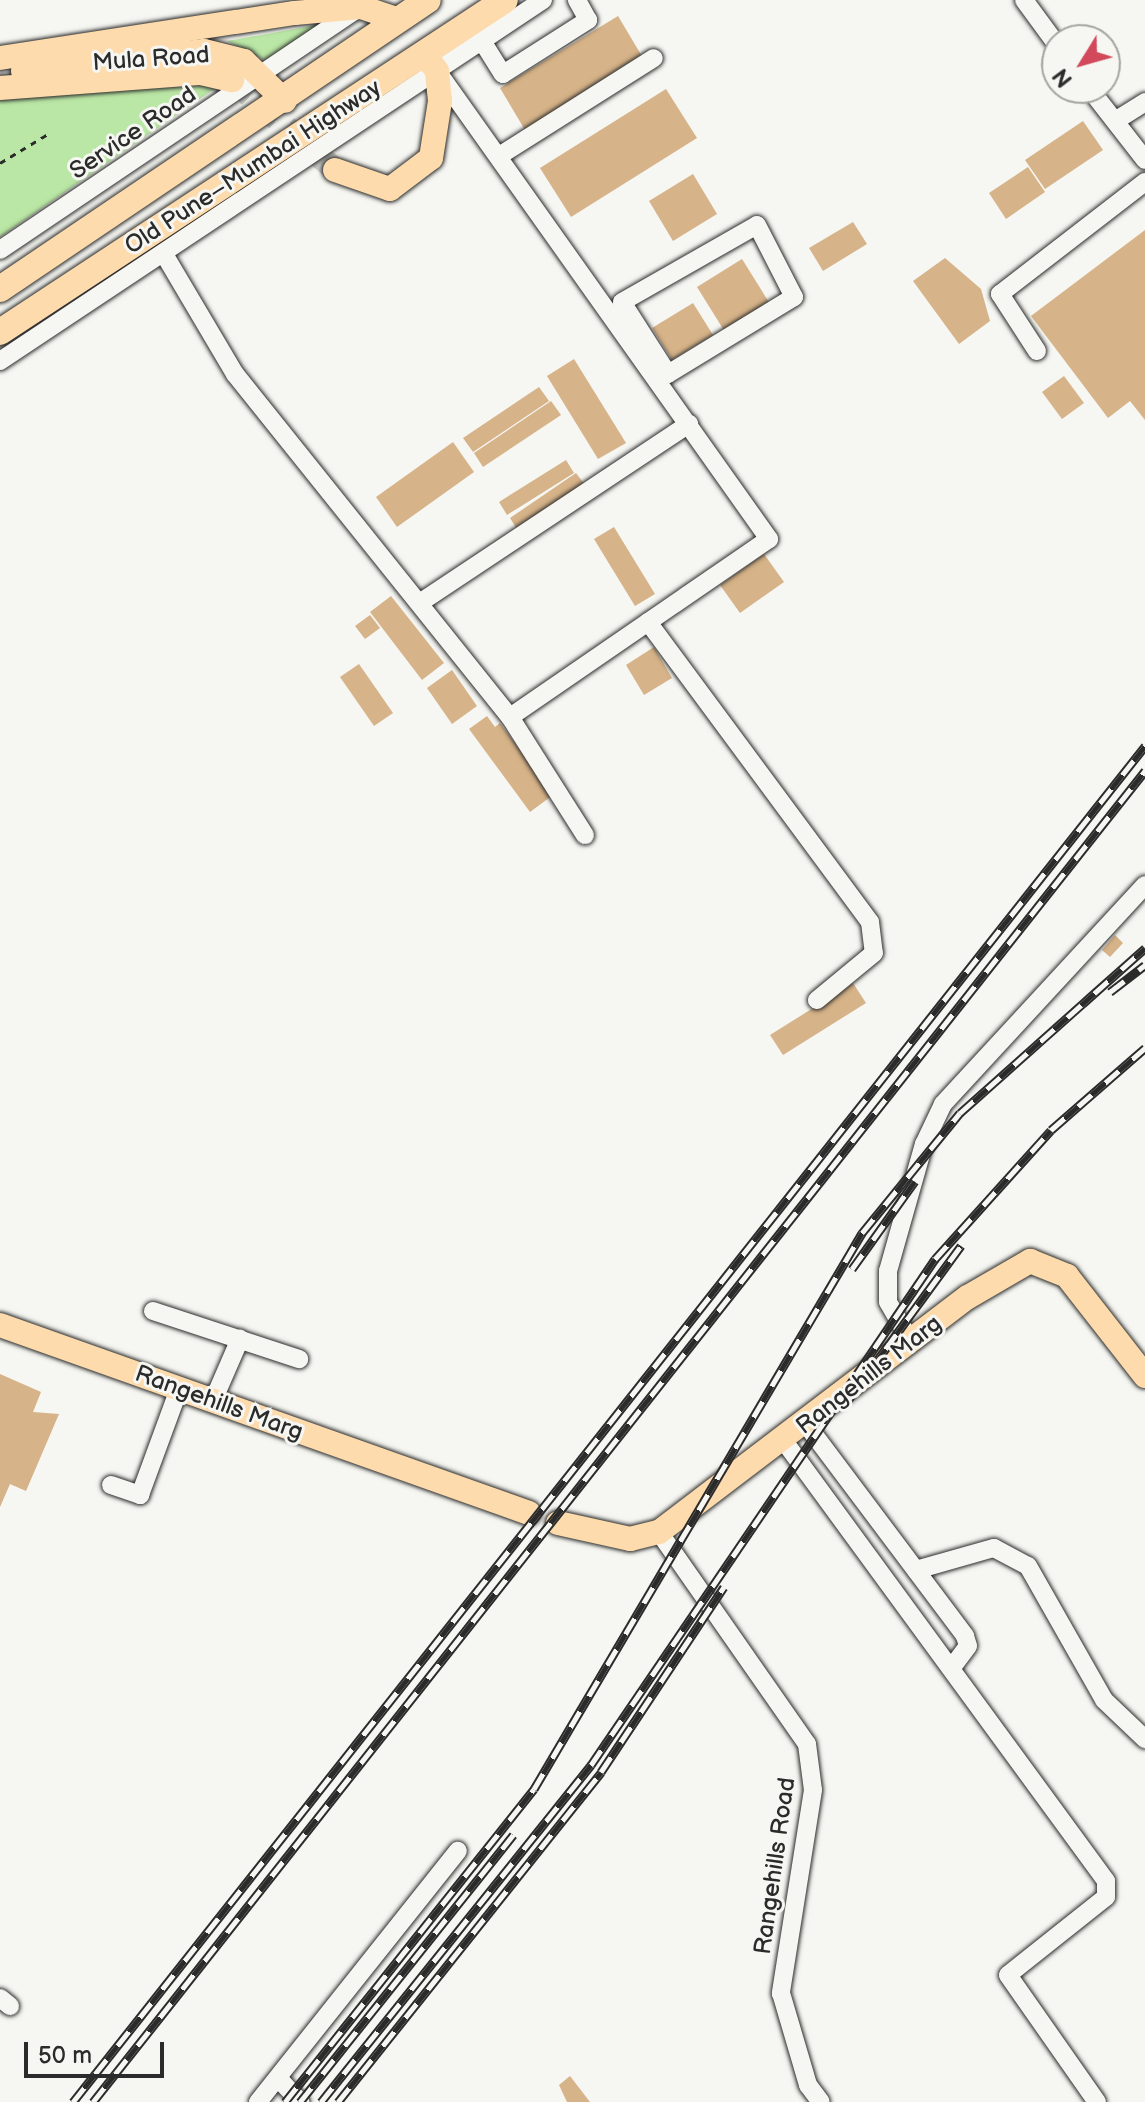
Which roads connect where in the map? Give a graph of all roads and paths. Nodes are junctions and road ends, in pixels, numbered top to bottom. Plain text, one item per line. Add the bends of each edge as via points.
1 (428, 0) edge
2 (505, 0) edge
3 (543, 0) edge
4 (577, 0) edge
5 (1024, 0) edge
6 (366, 3) edge
7 (399, 20) junction
8 (1042, 24) edge
9 (482, 41) junction
10 (0, 58) edge
11 (654, 58) dead end
12 (431, 63) junction
13 (0, 74) edge
14 (262, 75) junction
15 (232, 80) tunnel mouth
16 (0, 88) edge
17 (285, 101) junction
18 (1145, 102) edge
19 (1102, 104) edge
20 (1115, 121) junction
21 (48, 134) dead end
22 (499, 156) junction
23 (1145, 160) edge
24 (0, 163) edge
25 (335, 170) tunnel mouth
26 (1145, 182) edge
27 (0, 250) edge
28 (164, 254) junction
29 (0, 289) edge
30 (0, 332) edge
31 (1037, 351) dead end
32 (0, 361) edge
33 (663, 377) junction
34 (689, 424) junction
35 (421, 602) junction
36 (648, 622) junction
37 (510, 717) junction
38 (585, 835) dead end
39 (1145, 885) edge
40 (817, 1000) dead end
41 (153, 1311) dead end
42 (0, 1325) edge
43 (240, 1339) junction
44 (911, 1342) junction
45 (299, 1359) dead end
46 (1142, 1366) edge
47 (179, 1389) junction
48 (213, 1401) junction
49 (806, 1424) junction
50 (784, 1441) junction
51 (111, 1485) dead end
52 (529, 1513) dead end
53 (558, 1523) dead end
54 (659, 1532) junction
55 (916, 1570) junction
56 (953, 1666) junction
57 (1145, 1739) edge
58 (458, 1851) dead end
59 (278, 2078) junction
60 (258, 2102) edge
61 (300, 2102) edge
62 (821, 2102) edge
63 (1097, 2102) edge

1 - 7 highway, Old Pune–Mumbai Highway
2 - 12 highway, Old Pune–Mumbai Highway
3 - 9 street
4 - 9 street via 588,20 503,74
5 - 8 street
6 - 7 main road
6 - 10 main road
6 - 14 street, Service Road
7 - 17 highway, Old Pune–Mumbai Highway
9 - 12 street
11 - 22 street
12 - 22 street
12 - 25 main road via 437,144 420,171 390,189
12 - 28 street
12 - 30 highway, Old Pune–Mumbai Highway
13 - 14 main road, Mula Road via 204,51 229,54
14 - 17 main road, Mula Road
14 - 27 street, Service Road
15 - 16 main road via 201,73
17 - 29 highway, Old Pune–Mumbai Highway
18 - 20 street
19 - 20 street
20 - 23 street
21 - 24 path
22 - 33 street
26 - 31 street via 1000,294
28 - 32 street
28 - 35 street via 260,409
33 - 33 street via 794,297 757,225 622,302
33 - 34 street
34 - 35 street
34 - 36 street via 769,539
35 - 37 street
36 - 37 street
36 - 40 street via 870,922 874,953
37 - 38 street
39 - 44 street via 943,1104 924,1144 888,1271 888,1302
41 - 43 street
42 - 47 main road, Rangehills Marg
43 - 45 street
43 - 48 street
44 - 46 main road, Rangehills Marg via 1010,1268 1048,1263 1082,1292
44 - 49 main road, Rangehills Marg
47 - 48 main road, Rangehills Marg
47 - 51 street via 140,1495
48 - 52 main road, Rangehills Marg
49 - 50 main road, Rangehills Marg
49 - 55 street
50 - 54 main road, Rangehills Marg
50 - 56 street
53 - 54 main road, Rangehills Marg via 630,1539
54 - 62 street, Rangehills Road via 807,1744 813,1790 781,1993 808,2085
55 - 56 street via 968,1642
55 - 57 street via 994,1548 1028,1566 1104,1700
56 - 63 street via 1106,1881 1106,1897 1008,1975
58 - 59 street
59 - 60 street
59 - 61 street

